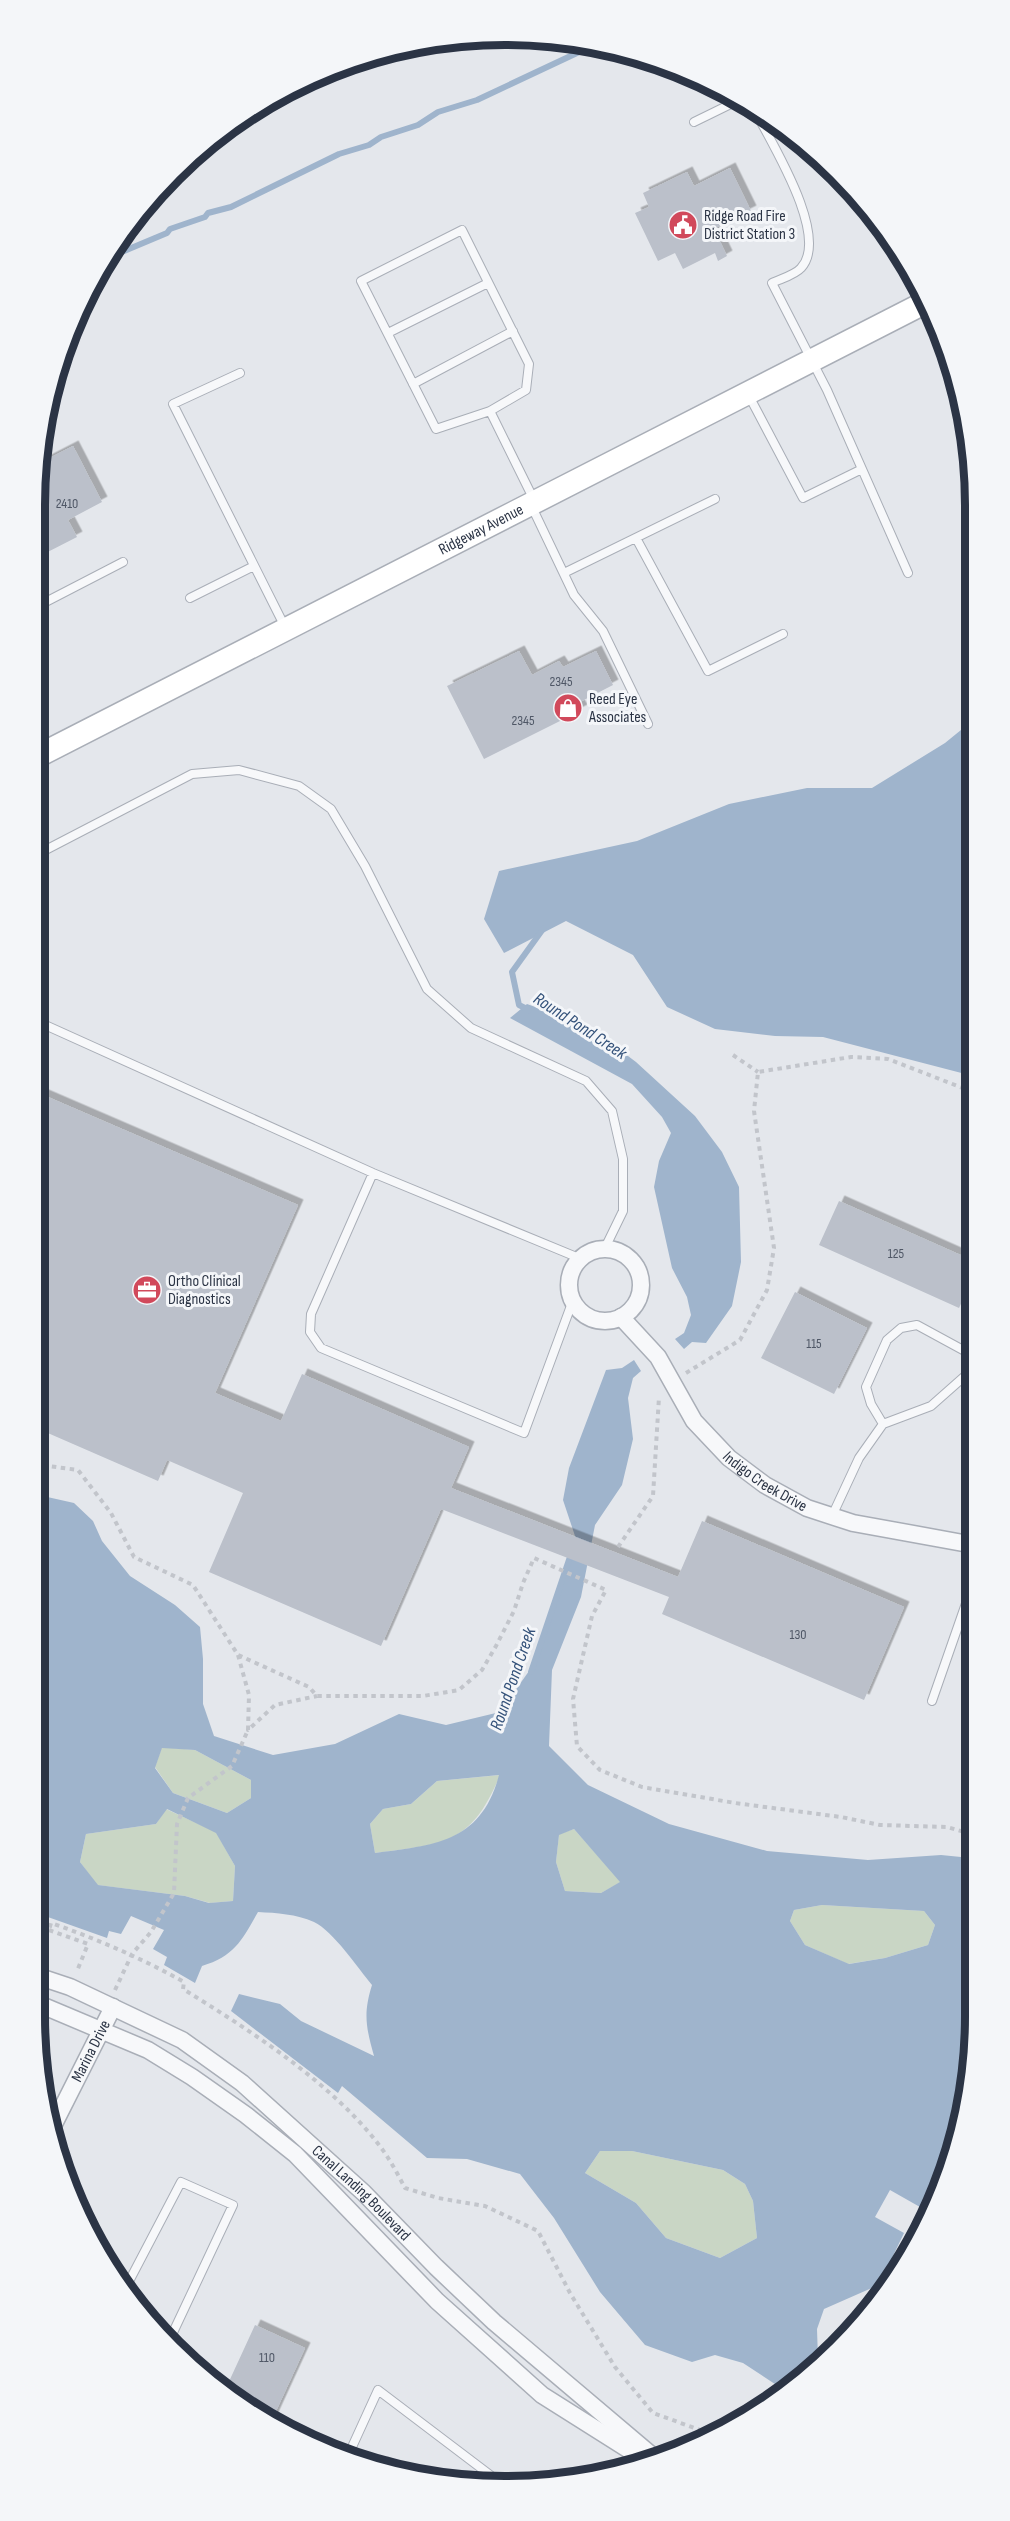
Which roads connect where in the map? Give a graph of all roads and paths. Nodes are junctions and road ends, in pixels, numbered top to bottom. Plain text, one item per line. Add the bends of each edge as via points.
1 (730, 104) edge
2 (694, 123) dead end
3 (761, 123) edge
4 (488, 283) junction
5 (919, 305) edge
6 (513, 331) junction
7 (388, 333) junction
8 (811, 361) junction
9 (240, 373) dead end
10 (414, 384) junction
11 (747, 393) junction
12 (490, 411) junction
13 (862, 469) junction
14 (715, 499) dead end
15 (533, 503) junction
16 (636, 538) junction
17 (123, 562) dead end
18 (254, 566) junction
19 (564, 573) junction
20 (908, 573) dead end
21 (190, 598) dead end
22 (45, 602) edge
23 (286, 630) junction
24 (783, 634) dead end
25 (648, 724) dead end
26 (45, 752) edge
27 (45, 850) edge
28 (45, 1025) edge
29 (733, 1055) dead end
30 (758, 1072) junction
31 (965, 1089) edge
32 (373, 1173) junction
33 (605, 1248) junction
34 (579, 1258) junction
35 (572, 1303) junction
36 (621, 1317) junction
37 (965, 1351) edge
38 (965, 1376) edge
39 (673, 1381) junction
40 (884, 1424) junction
41 (45, 1466) edge
42 (832, 1516) junction
43 (965, 1543) edge
44 (618, 1547) dead end
45 (965, 1612) edge
46 (238, 1655) junction
47 (316, 1696) junction
48 (932, 1701) dead end
49 (248, 1730) junction
50 (965, 1832) edge
51 (45, 1929) edge
52 (49, 1930) junction
53 (132, 1954) junction
54 (86, 1978) dead end
55 (45, 1979) edge
56 (105, 1986) dead end
57 (45, 2006) edge
58 (113, 2007) junction
59 (54, 2023) dead end
60 (102, 2029) junction
61 (45, 2030) edge
62 (57, 2118) edge
63 (129, 2281) edge
64 (172, 2333) edge
65 (703, 2431) edge
66 (350, 2449) edge
67 (649, 2453) edge
68 (639, 2456) edge
69 (491, 2476) edge

1 - 2 lane
3 - 8 lane via 799,196 808,224 809,248 801,268 772,283
4 - 6 lane
4 - 7 lane
4 - 7 lane via 462,230 361,281
5 - 8 main road, Ridgeway Avenue
6 - 10 lane
6 - 12 lane via 529,364 526,390
7 - 10 lane
8 - 11 main road, Ridgeway Avenue
8 - 13 lane
9 - 18 lane via 173,404
10 - 12 lane via 436,429
11 - 13 lane via 803,498
11 - 15 main road, Ridgeway Avenue
12 - 15 lane
13 - 20 lane
14 - 16 lane
15 - 19 lane
15 - 23 main road, Ridgeway Avenue
16 - 19 lane
16 - 24 lane via 708,671
17 - 22 lane
18 - 21 lane
18 - 23 lane
19 - 25 lane via 574,595 603,632
23 - 26 main road, Ridgeway Avenue
27 - 33 lane via 192,774 239,770 299,786 331,809 427,989 471,1028 586,1081 612,1111 623,1159 623,1211
28 - 32 lane
29 - 30 path
30 - 31 path via 851,1058 888,1059
30 - 39 path via 754,1111 774,1248 767,1290 740,1340
32 - 34 lane
32 - 35 lane via 311,1314 310,1332 321,1348 524,1433
33 - 34 street
33 - 36 street via 628,1256 640,1274 639,1299
34 - 35 street via 568,1281
35 - 36 street via 591,1319 604,1322
36 - 39 street, Indigo Creek Drive via 658,1357
37 - 40 lane via 917,1325 901,1328 887,1340 866,1387
38 - 40 lane via 931,1406
39 - 42 street, Indigo Creek Drive via 694,1421 729,1458 765,1485 807,1508
39 - 44 path via 659,1395 653,1496
40 - 42 lane via 859,1458
41 - 46 path via 78,1470 111,1513 134,1557 193,1585
42 - 43 street, Indigo Creek Drive
45 - 48 lane
46 - 47 path via 309,1687
46 - 49 path via 249,1695
47 - 49 path via 275,1705
47 - 50 path via 423,1696 459,1690 482,1670 496,1646 534,1558 606,1590 592,1616 573,1699 577,1746 600,1770 642,1787 735,1803 880,1826 947,1827
49 - 53 path via 232,1766 188,1798 177,1824 174,1893 151,1932
51 - 52 path
52 - 53 path via 51,1923
52 - 54 path via 88,1944 76,1974
53 - 56 path via 115,1990
53 - 65 path via 184,1982 183,1989 242,2025 300,2069 356,2117 383,2150 405,2188 485,2206 538,2231 615,2367 653,2413
55 - 58 street, Canal Landing Boulevard
57 - 60 street, Canal Landing Boulevard
58 - 60 street, Marina Drive
58 - 67 street, Canal Landing Boulevard via 182,2040 242,2083 340,2170 494,2322
59 - 61 path
60 - 62 street, Marina Drive
60 - 68 street, Canal Landing Boulevard via 148,2050 192,2077 295,2154 437,2301 542,2395
63 - 64 lane via 181,2182 233,2205
66 - 69 lane via 378,2390

